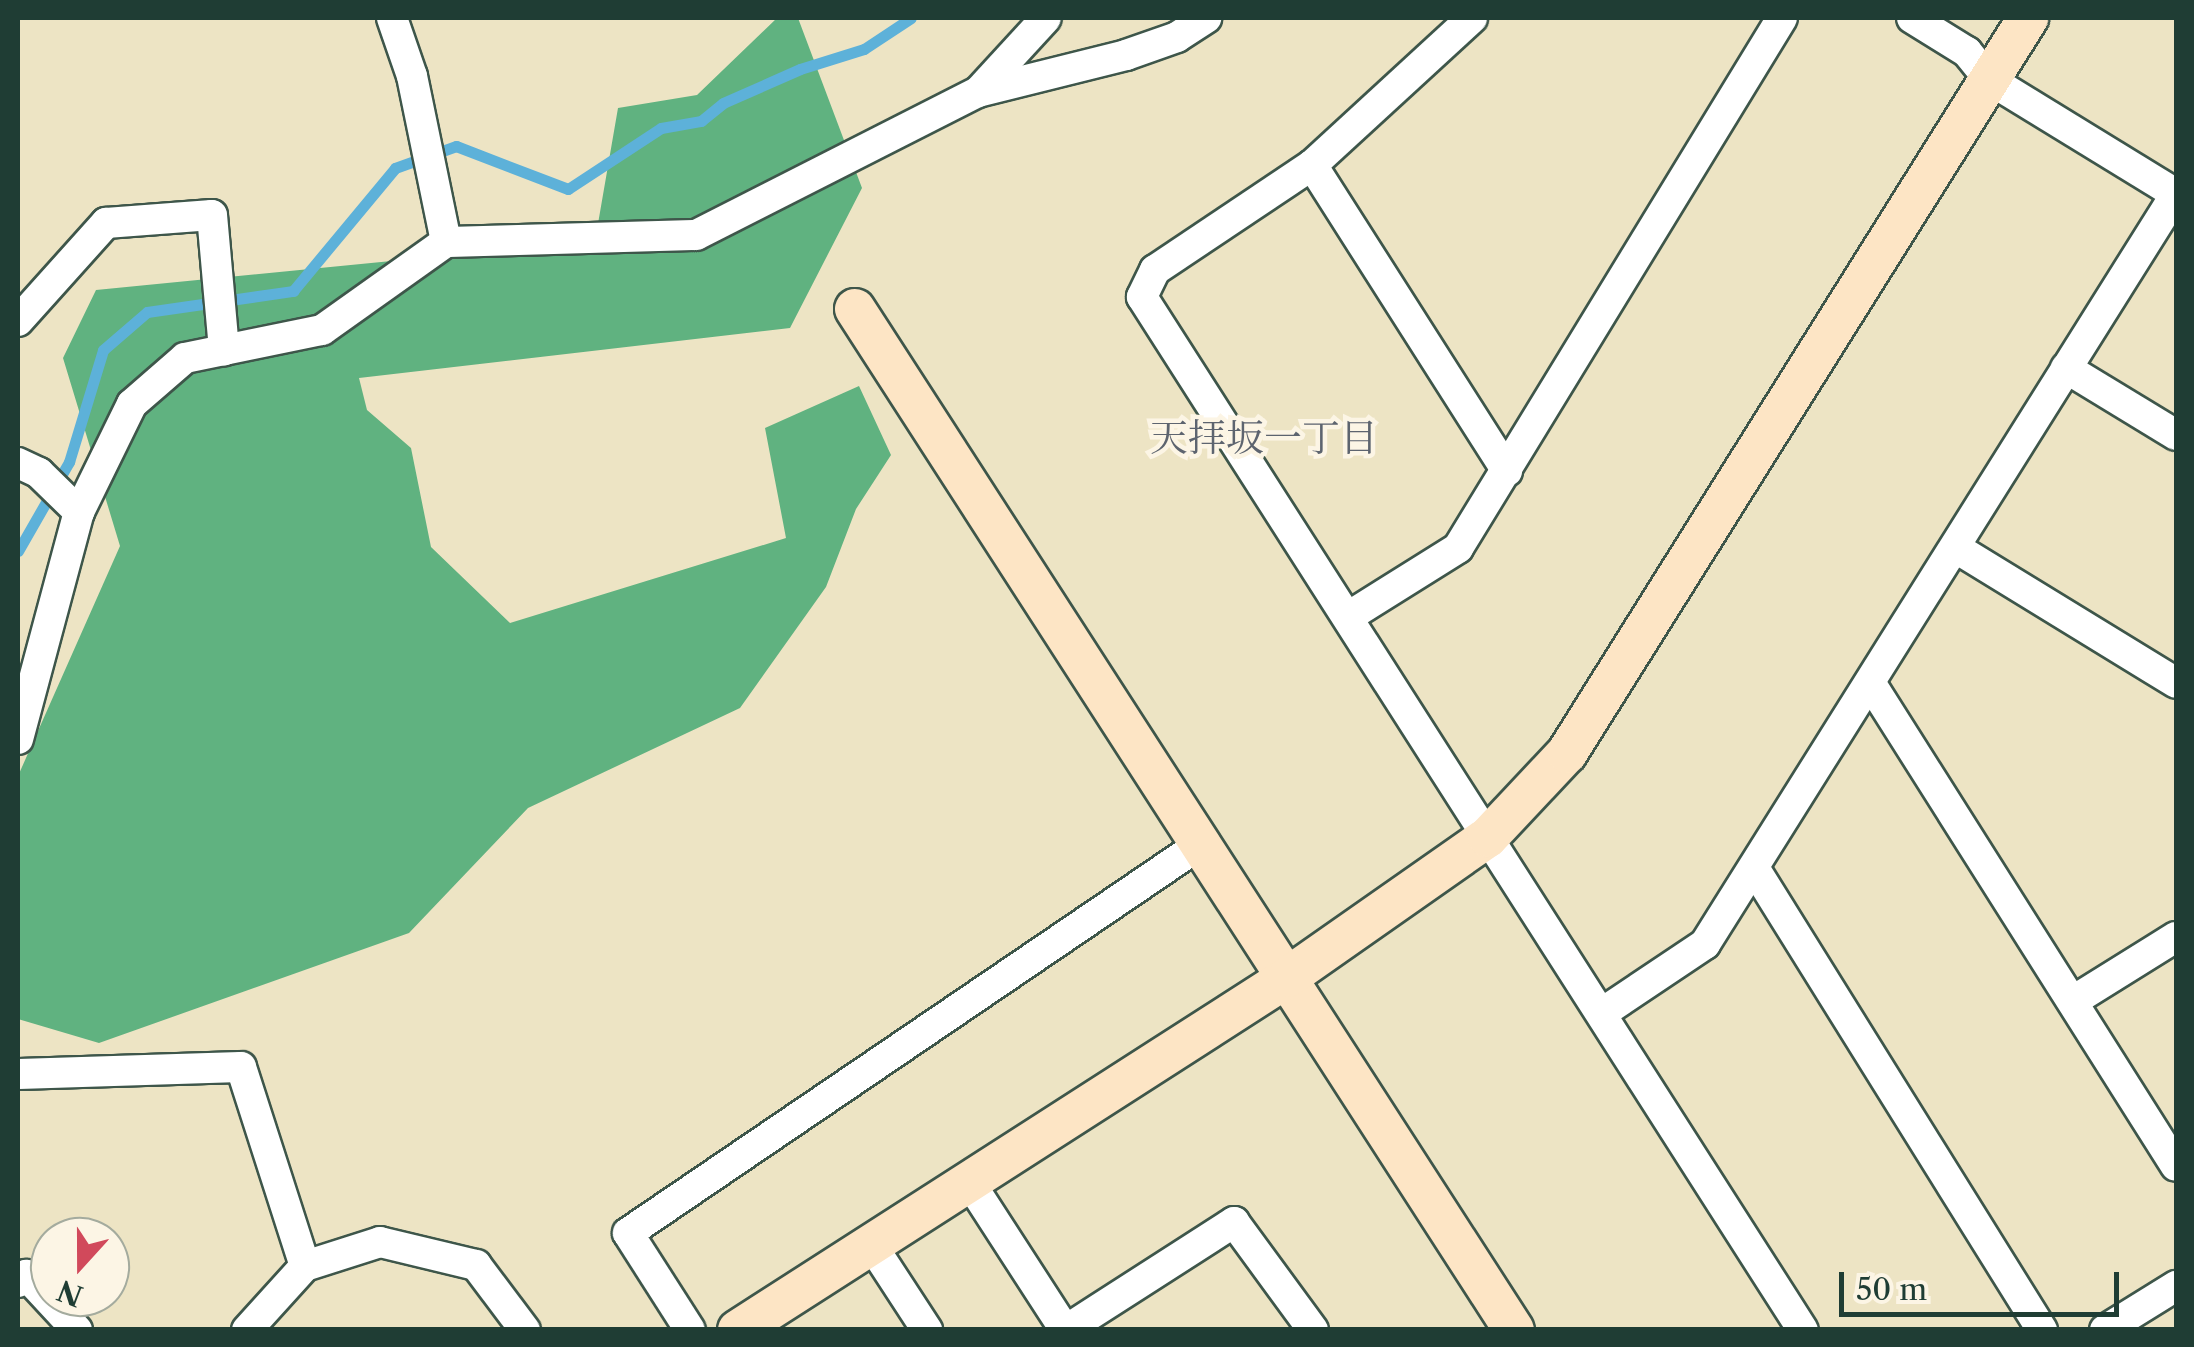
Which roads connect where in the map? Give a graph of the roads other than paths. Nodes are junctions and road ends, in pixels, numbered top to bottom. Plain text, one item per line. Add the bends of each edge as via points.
1 (392, 18) edge
2 (1046, 18) edge
3 (1206, 18) edge
4 (1472, 18) edge
5 (1782, 18) edge
6 (1912, 18) edge
7 (2028, 18) edge
8 (1990, 80) junction
9 (978, 92) junction
10 (1312, 165) junction
11 (2176, 194) edge
12 (446, 242) junction
13 (855, 310) dead end
14 (18, 321) edge
15 (224, 350) junction
16 (2066, 368) junction
17 (2176, 436) edge
18 (18, 463) edge
19 (1507, 470) junction
20 (79, 512) junction
21 (1956, 548) junction
22 (1348, 617) junction
23 (2176, 683) edge
24 (1870, 684) junction
25 (18, 738) edge
26 (1488, 838) junction
27 (1202, 843) junction
28 (1756, 871) junction
29 (2176, 937) edge
30 (1288, 977) junction
31 (2072, 1001) junction
32 (1602, 1013) junction
33 (18, 1074) edge
34 (2176, 1166) edge
35 (970, 1183) junction
36 (872, 1244) junction
37 (305, 1266) junction
38 (18, 1282) edge
39 (2176, 1286) edge
40 (77, 1330) edge
41 (247, 1330) edge
42 (525, 1330) edge
43 (690, 1330) edge
44 (738, 1330) edge
45 (926, 1330) edge
46 (1066, 1330) edge
47 (1312, 1330) edge
48 (1514, 1330) edge
49 (1803, 1330) edge
50 (2042, 1330) edge
51 (2105, 1330) edge

1 - 12 street via 412,76
2 - 9 street
3 - 9 street via 1177,37 1126,55
4 - 10 street
5 - 19 street
6 - 8 street via 1967,52
7 - 8 street
8 - 11 street
8 - 26 street via 1567,754
9 - 12 street via 696,235
10 - 19 street
10 - 22 street via 1155,270 1142,297
11 - 16 street
12 - 15 street via 322,330
13 - 27 street
14 - 15 street via 106,223 212,216
15 - 20 street via 184,358 132,404
16 - 17 street
16 - 21 street
18 - 20 street via 39,472
19 - 22 street via 1458,548
20 - 25 street
21 - 23 street
21 - 24 street
22 - 26 street
24 - 28 street
24 - 31 street
26 - 30 street
26 - 32 street
27 - 30 street
27 - 43 street via 628,1233
28 - 32 street via 1705,944
28 - 50 street
29 - 31 street
30 - 35 street
30 - 48 street
31 - 34 street
32 - 49 street
33 - 37 street via 241,1067
35 - 36 street
35 - 46 street
36 - 44 street
36 - 45 street
37 - 41 street
37 - 42 street via 380,1242 476,1265
38 - 40 street via 26,1275
39 - 51 street
46 - 47 street via 1234,1222

